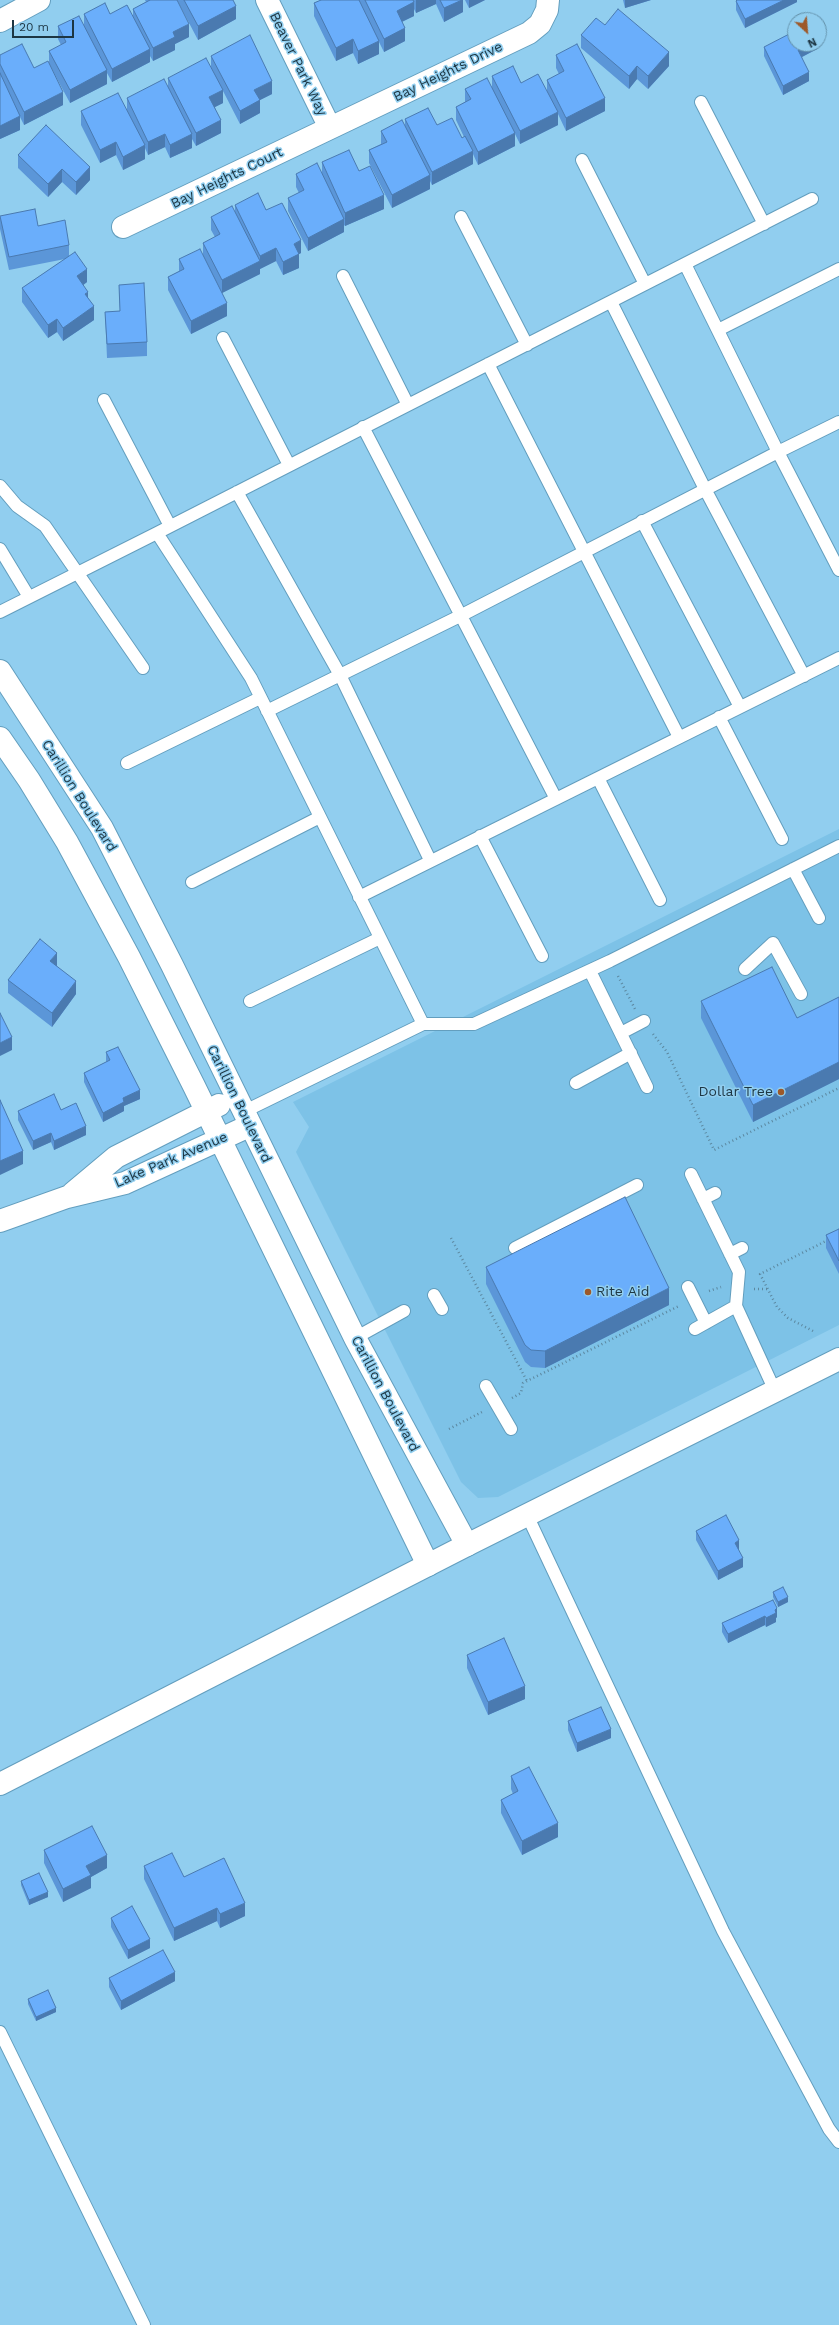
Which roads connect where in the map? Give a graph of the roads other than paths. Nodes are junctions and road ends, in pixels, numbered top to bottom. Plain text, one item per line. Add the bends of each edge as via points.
1 (39, 0) edge
2 (267, 0) edge
3 (548, 0) edge
4 (0, 21) edge
5 (701, 102) dead end
6 (330, 128) junction
7 (582, 160) dead end
8 (812, 199) dead end
9 (461, 217) dead end
10 (764, 224) junction
11 (123, 227) dead end
12 (685, 264) junction
13 (839, 269) edge
14 (343, 276) dead end
15 (645, 284) junction
16 (611, 302) junction
17 (718, 330) junction
18 (223, 338) dead end
19 (526, 345) junction
20 (488, 364) junction
21 (104, 400) dead end
22 (408, 405) junction
23 (839, 422) edge
24 (363, 427) junction
25 (778, 452) junction
26 (289, 465) junction
27 (0, 486) edge
28 (705, 489) junction
29 (237, 492) junction
30 (642, 521) junction
31 (170, 526) junction
32 (157, 533) junction
33 (0, 549) edge
34 (584, 552) junction
35 (839, 570) edge
36 (78, 573) junction
37 (29, 597) junction
38 (0, 612) edge
39 (462, 615) junction
40 (838, 660) edge
41 (143, 668) dead end
42 (0, 671) edge
43 (340, 675) junction
44 (804, 676) junction
45 (260, 698) junction
46 (740, 707) junction
47 (267, 711) junction
48 (719, 717) junction
49 (0, 738) edge
50 (679, 738) junction
51 (127, 763) dead end
52 (598, 778) junction
53 (556, 799) junction
54 (320, 817) junction
55 (480, 836) junction
56 (782, 839) dead end
57 (839, 846) edge
58 (430, 860) junction
59 (793, 869) junction
60 (192, 882) dead end
61 (359, 897) junction
62 (660, 900) dead end
63 (818, 918) dead end
64 (380, 938) junction
65 (542, 956) dead end
66 (745, 969) dead end
67 (590, 971) junction
68 (800, 994) dead end
69 (250, 1001) dead end
70 (644, 1021) road end
71 (423, 1024) junction
72 (621, 1033) junction
73 (631, 1054) junction
74 (576, 1083) dead end
75 (647, 1087) dead end
76 (206, 1111) junction
77 (243, 1111) junction
78 (220, 1139) junction
79 (690, 1174) dead end
80 (637, 1185) dead end
81 (715, 1194) dead end
82 (68, 1198) junction
83 (703, 1199) junction
84 (0, 1221) edge
85 (515, 1248) dead end
86 (742, 1248) dead end
87 (730, 1254) junction
88 (688, 1287) dead end
89 (434, 1295) dead end
90 (736, 1306) junction
91 (442, 1309) dead end
92 (404, 1311) dead end
93 (706, 1323) junction
94 (694, 1329) dead end
95 (355, 1338) junction
96 (839, 1359) edge
97 (486, 1386) dead end
98 (775, 1391) junction
99 (511, 1429) dead end
100 (528, 1515) junction
101 (467, 1545) junction
102 (428, 1565) junction
103 (0, 1784) edge
104 (0, 2032) edge
105 (839, 2142) edge
106 (144, 2325) edge

1 - 4 street
2 - 6 street, Beaver Park Way
3 - 6 street, Bay Heights Drive via 547,10 540,24 529,33
5 - 10 lane
6 - 11 street, Bay Heights Court
7 - 15 lane
8 - 10 lane
9 - 19 lane
10 - 12 lane
12 - 15 lane
12 - 17 lane
13 - 17 lane
14 - 22 lane
15 - 16 lane
16 - 19 lane
16 - 28 lane
17 - 25 lane
18 - 26 lane
19 - 20 lane
20 - 22 lane
20 - 34 lane
21 - 31 lane
22 - 24 lane
23 - 25 lane
24 - 26 lane
24 - 39 lane
25 - 28 lane
25 - 35 lane
26 - 29 lane
27 - 36 lane via 17,506 44,526
28 - 30 lane
28 - 44 lane
29 - 31 lane
29 - 43 lane
30 - 34 lane
30 - 46 lane
31 - 32 lane
32 - 36 lane
32 - 45 lane via 251,678
33 - 37 lane
34 - 39 lane
34 - 50 lane
36 - 37 lane
36 - 41 lane
37 - 38 lane
39 - 43 lane
39 - 53 lane
40 - 44 lane
42 - 77 street, Carillion Boulevard via 102,828
43 - 47 lane
43 - 58 lane
44 - 46 lane
45 - 47 lane
45 - 51 lane
46 - 48 lane
47 - 54 lane
48 - 50 lane
48 - 56 lane
49 - 76 street via 66,842 129,957
50 - 52 lane
52 - 53 lane
52 - 62 lane
53 - 55 lane
54 - 60 lane
54 - 61 lane
55 - 58 lane
55 - 65 lane
57 - 59 lane
58 - 61 lane
59 - 63 lane
59 - 67 lane
61 - 64 lane
64 - 69 lane
64 - 71 lane
66 - 68 lane via 773,943
67 - 71 lane via 474,1024
67 - 72 lane
70 - 72 lane
71 - 77 lane
72 - 73 lane
73 - 74 lane
73 - 75 lane
76 - 77 street, Lake Park Avenue
76 - 78 street
76 - 82 street, Lake Park Avenue via 116,1157
77 - 78 street, Lake Park Avenue
77 - 95 street, Carillion Boulevard
78 - 82 street, Lake Park Avenue via 125,1183
78 - 102 street
79 - 83 lane
80 - 85 lane
81 - 83 lane
82 - 84 street, Lake Park Avenue
83 - 87 lane
86 - 87 lane
87 - 90 lane via 739,1272
88 - 93 lane
89 - 91 lane
90 - 93 lane
90 - 98 lane
92 - 95 lane
93 - 94 lane
95 - 101 street, Carillion Boulevard
96 - 98 street
97 - 99 lane
98 - 100 street
100 - 101 street
100 - 105 lane via 723,1931 829,2129
101 - 102 street
102 - 103 street
104 - 106 lane

